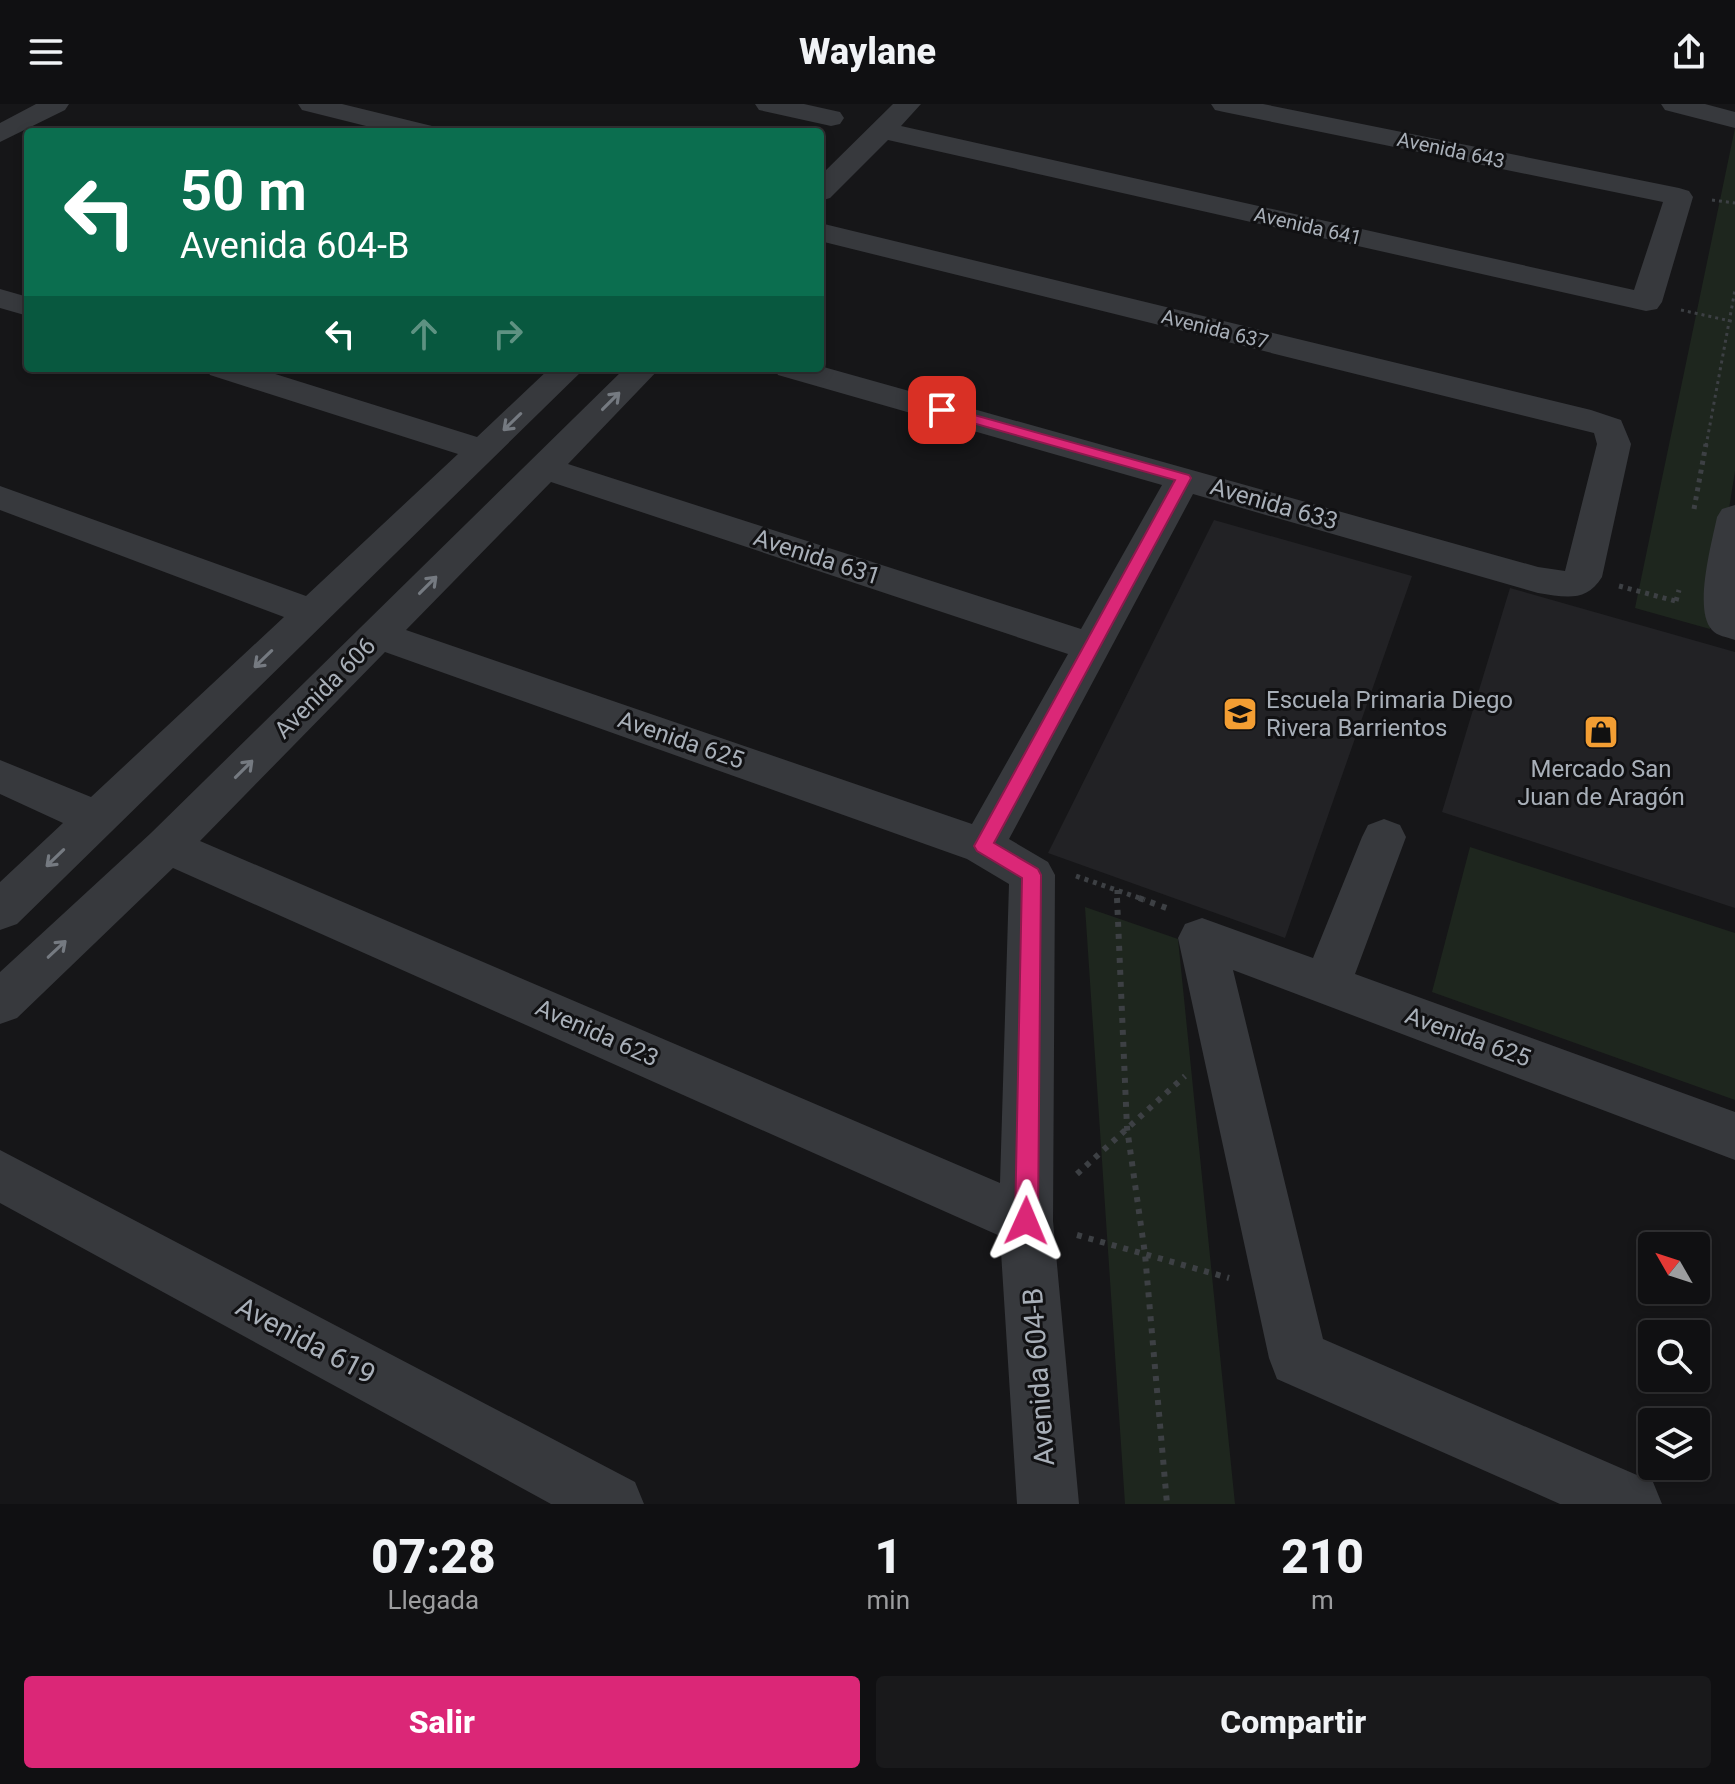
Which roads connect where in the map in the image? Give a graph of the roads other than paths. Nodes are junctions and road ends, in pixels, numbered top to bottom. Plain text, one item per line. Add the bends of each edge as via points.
1 (56, 104) edge
2 (311, 104) edge
3 (768, 104) edge
4 (908, 104) edge
5 (1224, 104) edge
6 (1674, 104) edge
7 (831, 118) edge
8 (1735, 120) edge
9 (406, 128) edge
10 (881, 130) junction
11 (0, 134) edge
12 (0, 143) edge
13 (24, 149) edge
14 (824, 188) edge
15 (824, 233) edge
16 (0, 298) edge
17 (1646, 302) joint
18 (24, 306) edge
19 (235, 372) edge
20 (565, 372) edge
21 (640, 372) edge
22 (804, 372) edge
23 (483, 450) junction
24 (544, 468) junction
25 (1184, 478) junction
26 (0, 497) edge
27 (415, 515) junction
28 (1735, 517) edge
29 (477, 535) junction
30 (1579, 581) joint
31 (312, 613) junction
32 (1729, 621) edge
33 (378, 635) junction
34 (1091, 647) junction
35 (0, 776) edge
36 (97, 819) junction
37 (1384, 837) dead end
38 (167, 846) junction
39 (983, 846) junction
40 (0, 911) edge
41 (1327, 984) junction
42 (0, 1003) edge
43 (1735, 1136) edge
44 (0, 1175) edge
45 (1026, 1221) junction
46 (613, 1504) edge
47 (1048, 1504) edge
48 (1631, 1504) edge

1 - 11 street
2 - 9 street
3 - 7 street
4 - 10 street
5 - 17 street, Avenida 643 via 1679,197
6 - 8 street
10 - 14 street
10 - 17 street, Avenida 641
12 - 13 street
15 - 30 street, Avenida 637 via 1609,427 1614,444
16 - 18 street
19 - 23 street
20 -> 23 street
24 -> 21 street, Avenida 606
22 - 25 street, Avenida 633
23 - 27 street
24 - 29 street, Avenida 606
24 - 34 street, Avenida 631
25 - 30 street, Avenida 633 via 1538,580
25 - 34 street
26 - 31 street
27 - 29 street
27 - 31 street
28 - 32 street via 1722,598
33 -> 29 street, Avenida 606
31 -> 36 street
38 -> 33 street, Avenida 606
33 - 39 street, Avenida 625
34 - 39 street
35 - 36 street
36 -> 40 street
37 - 41 street
42 -> 38 street, Avenida 606
38 - 45 street, Avenida 623
39 - 45 street, Avenida 604-B via 1032,875
41 - 43 street, Avenida 625
41 - 48 street, Avenida 625 via 1202,938 1298,1358
44 - 46 street, Avenida 619
45 - 47 street, Avenida 604-B

